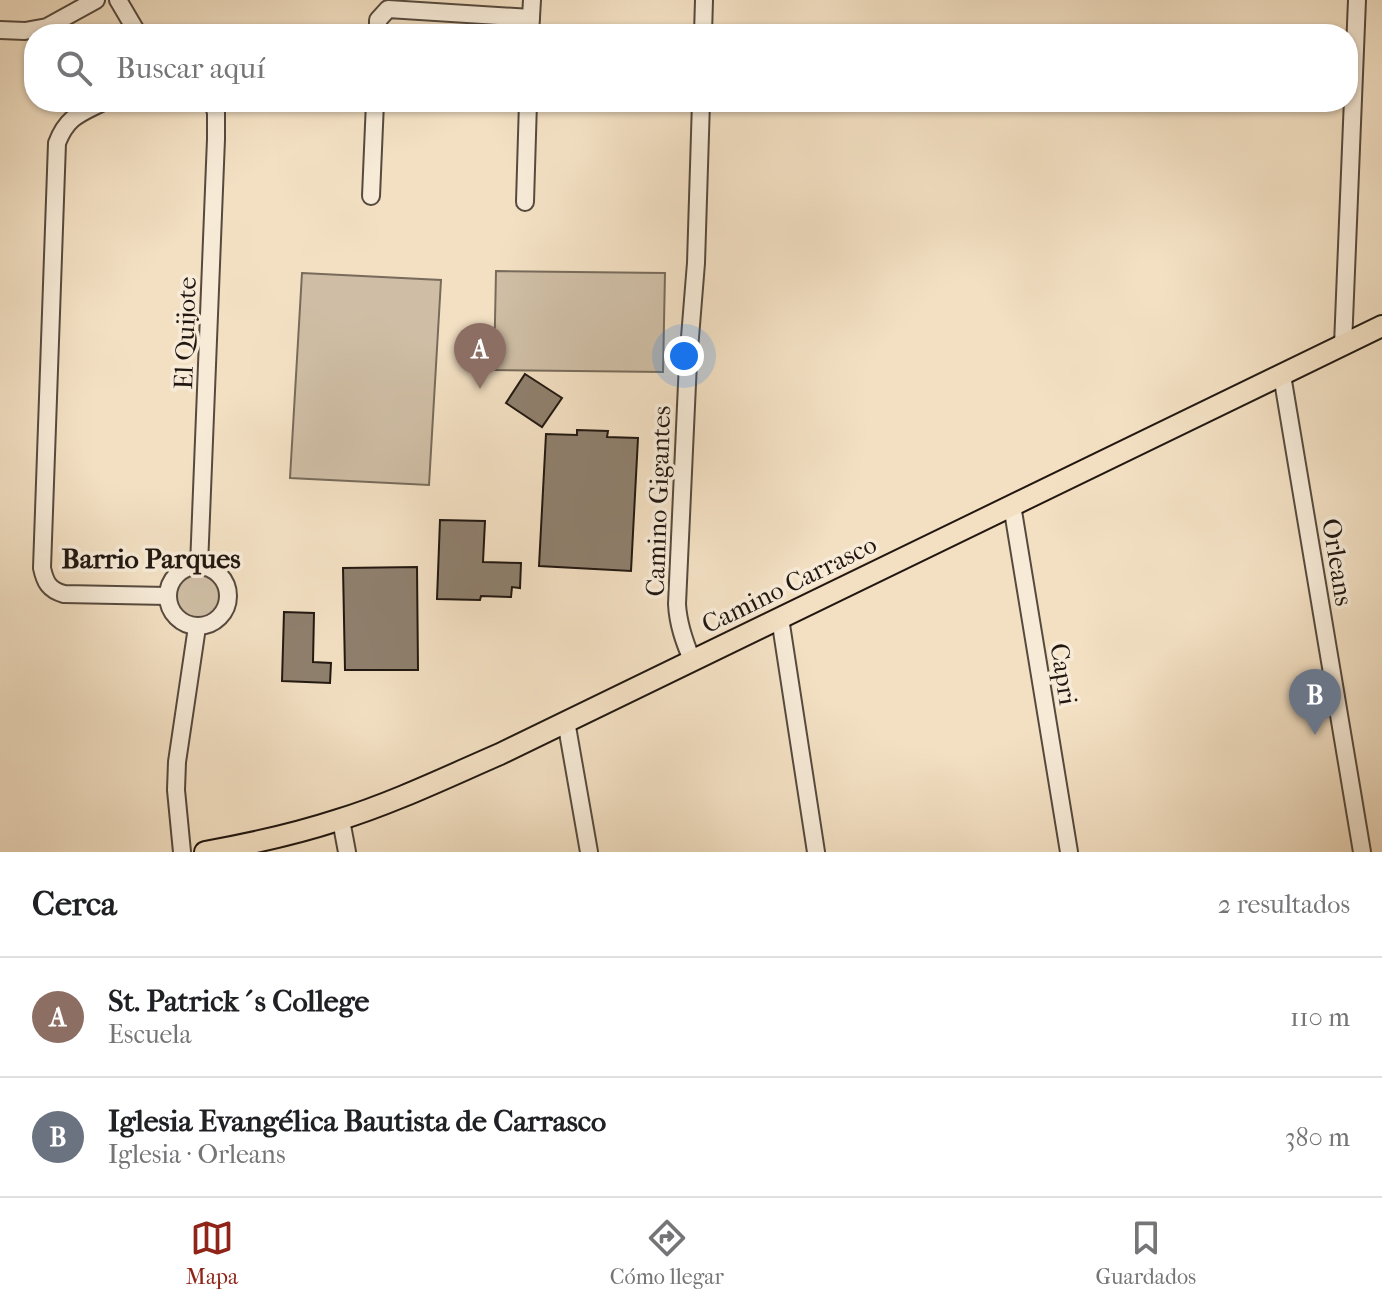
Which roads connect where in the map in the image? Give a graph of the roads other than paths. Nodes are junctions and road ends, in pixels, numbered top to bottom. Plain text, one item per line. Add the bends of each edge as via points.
1 (96, 0) edge
2 (118, 0) edge
3 (532, 0) edge
4 (704, 0) edge
5 (1357, 0) edge
6 (52, 24) edge
7 (132, 24) edge
8 (378, 24) edge
9 (514, 24) edge
10 (531, 24) edge
11 (703, 24) edge
12 (1356, 24) edge
13 (0, 30) edge
14 (24, 31) edge
15 (85, 112) edge
16 (216, 112) edge
17 (375, 112) edge
18 (528, 112) edge
19 (701, 112) edge
20 (1352, 112) edge
21 (371, 196) dead end
22 (525, 202) dead end
23 (1382, 326) edge
24 (1343, 345) junction
25 (1282, 375) junction
26 (1012, 505) junction
27 (199, 566) junction
28 (168, 596) junction
29 (780, 618) junction
30 (197, 627) junction
31 (692, 660) junction
32 (566, 721) junction
33 (341, 820) junction
34 (182, 852) edge
35 (205, 852) edge
36 (347, 852) edge
37 (589, 852) edge
38 (816, 852) edge
39 (1069, 852) edge
40 (1362, 852) edge

1 - 6 street
2 - 7 street
3 - 10 street
4 - 11 street
5 - 12 street
8 - 9 street via 388,9
13 - 14 street
15 - 28 street via 69,121 57,143 42,568 48,587 64,594
16 - 27 street, El Quijote
17 - 21 street
18 - 22 street
19 - 31 street, Camino Gigantes via 677,604
20 - 24 street
23 - 24 main road, Camino Carrasco
24 - 25 main road, Camino Carrasco
25 - 26 main road, Camino Carrasco
25 - 40 street, Orleans
26 - 29 main road, Camino Carrasco
26 - 39 street, Capri
27 - 28 street via 174,578
27 - 30 street via 222,578 229,597 221,616
28 - 30 street via 172,612
29 - 31 main road, Camino Carrasco
29 - 38 street
30 - 34 street via 177,762
31 - 32 main road, Camino Carrasco
32 - 33 main road, Camino Carrasco
32 - 37 street
33 - 35 main road, Camino Carrasco
33 - 36 street

